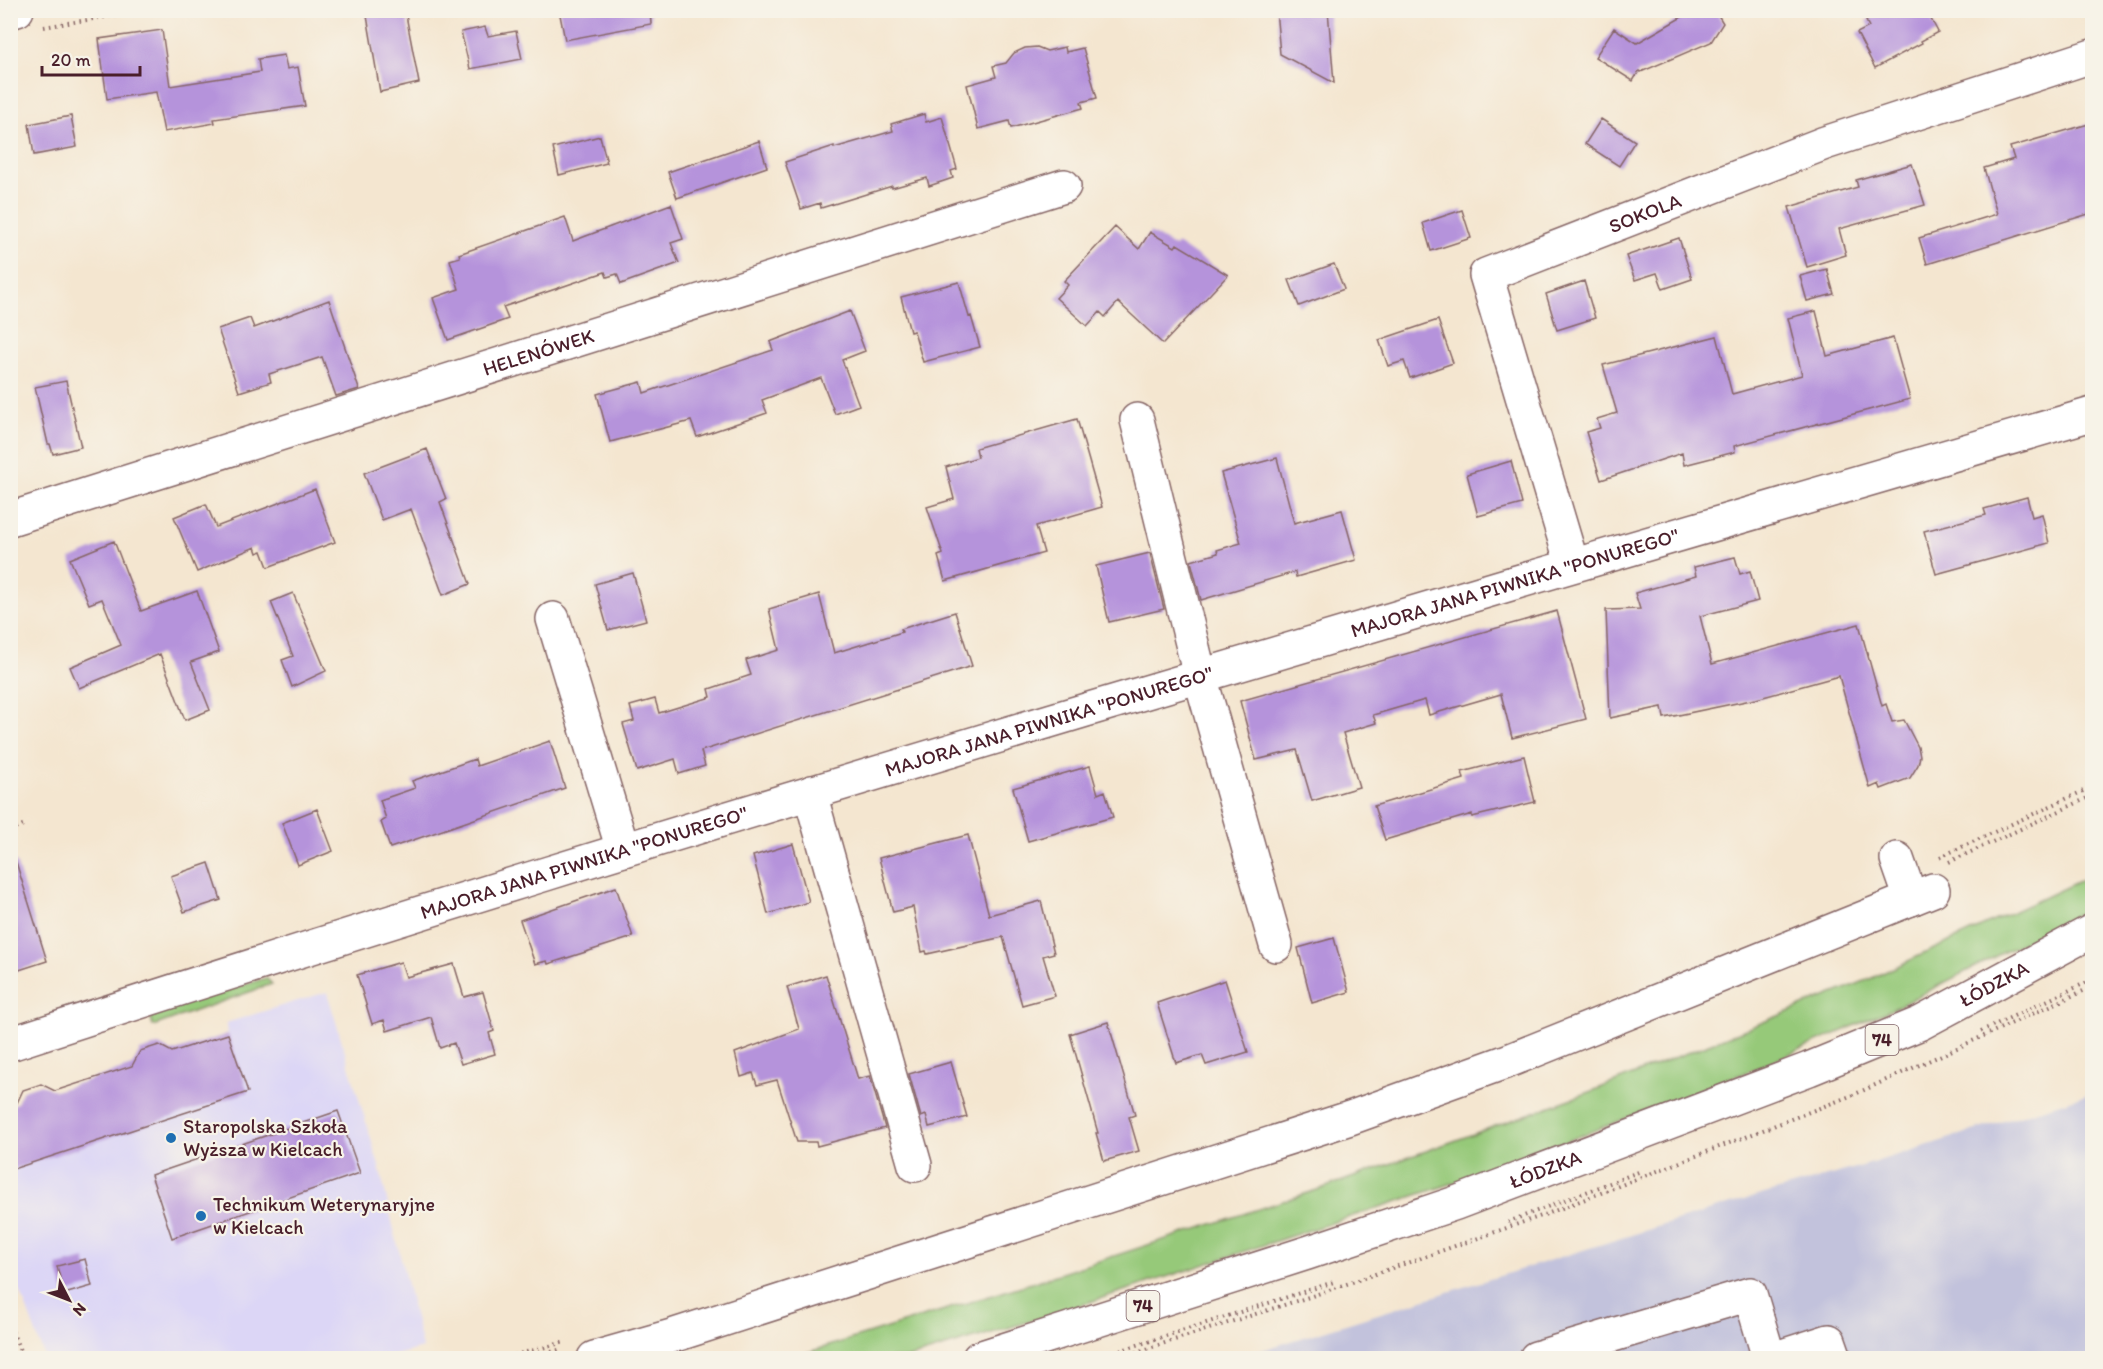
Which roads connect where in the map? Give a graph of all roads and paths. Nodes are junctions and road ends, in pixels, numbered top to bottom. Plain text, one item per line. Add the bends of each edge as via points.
1 (147, 10) edge
2 (20, 17) edge
3 (2092, 56) edge
4 (1064, 186) dead end
5 (2092, 414) edge
6 (1137, 420) dead end
7 (10, 519) edge
8 (1572, 564) junction
9 (554, 619) dead end
10 (1200, 676) junction
11 (2092, 787) edge
12 (812, 792) junction
13 (2092, 796) edge
14 (23, 825) dead end
15 (10, 829) edge
16 (623, 850) junction
17 (1909, 880) junction
18 (2092, 931) edge
19 (1276, 945) dead end
20 (2092, 987) edge
21 (10, 1044) edge
22 (915, 1166) dead end
23 (10, 1326) edge
24 (581, 1350) edge
25 (23, 1359) edge
26 (503, 1359) edge
27 (979, 1359) edge
28 (1118, 1359) edge
29 (1536, 1359) edge
30 (1769, 1359) edge
31 (1776, 1359) edge
32 (1835, 1359) edge

1 - 2 path
3 - 8 street, SOKOLA via 1825,143 1486,275
4 - 7 street, HELENÓWEK
5 - 8 street, MAJORA JANA PIWNIKA "PONUREGO"
6 - 10 street
8 - 10 street, MAJORA JANA PIWNIKA "PONUREGO"
9 - 16 street
10 - 12 street, MAJORA JANA PIWNIKA "PONUREGO"
10 - 19 street
11 - 17 path
12 - 16 street, MAJORA JANA PIWNIKA "PONUREGO"
12 - 22 street
13 - 17 path
14 - 15 path
16 - 21 street, MAJORA JANA PIWNIKA "PONUREGO"
17 - 24 street via 1509,1061 1350,1118 710,1324
18 - 27 street, ŁÓDZKA / 74 via 1921,1023 1809,1069 1456,1203
20 - 28 path via 1853,1095 1544,1215
23 - 25 path
24 - 26 path
29 - 30 street via 1750,1294
31 - 32 street via 1829,1341

